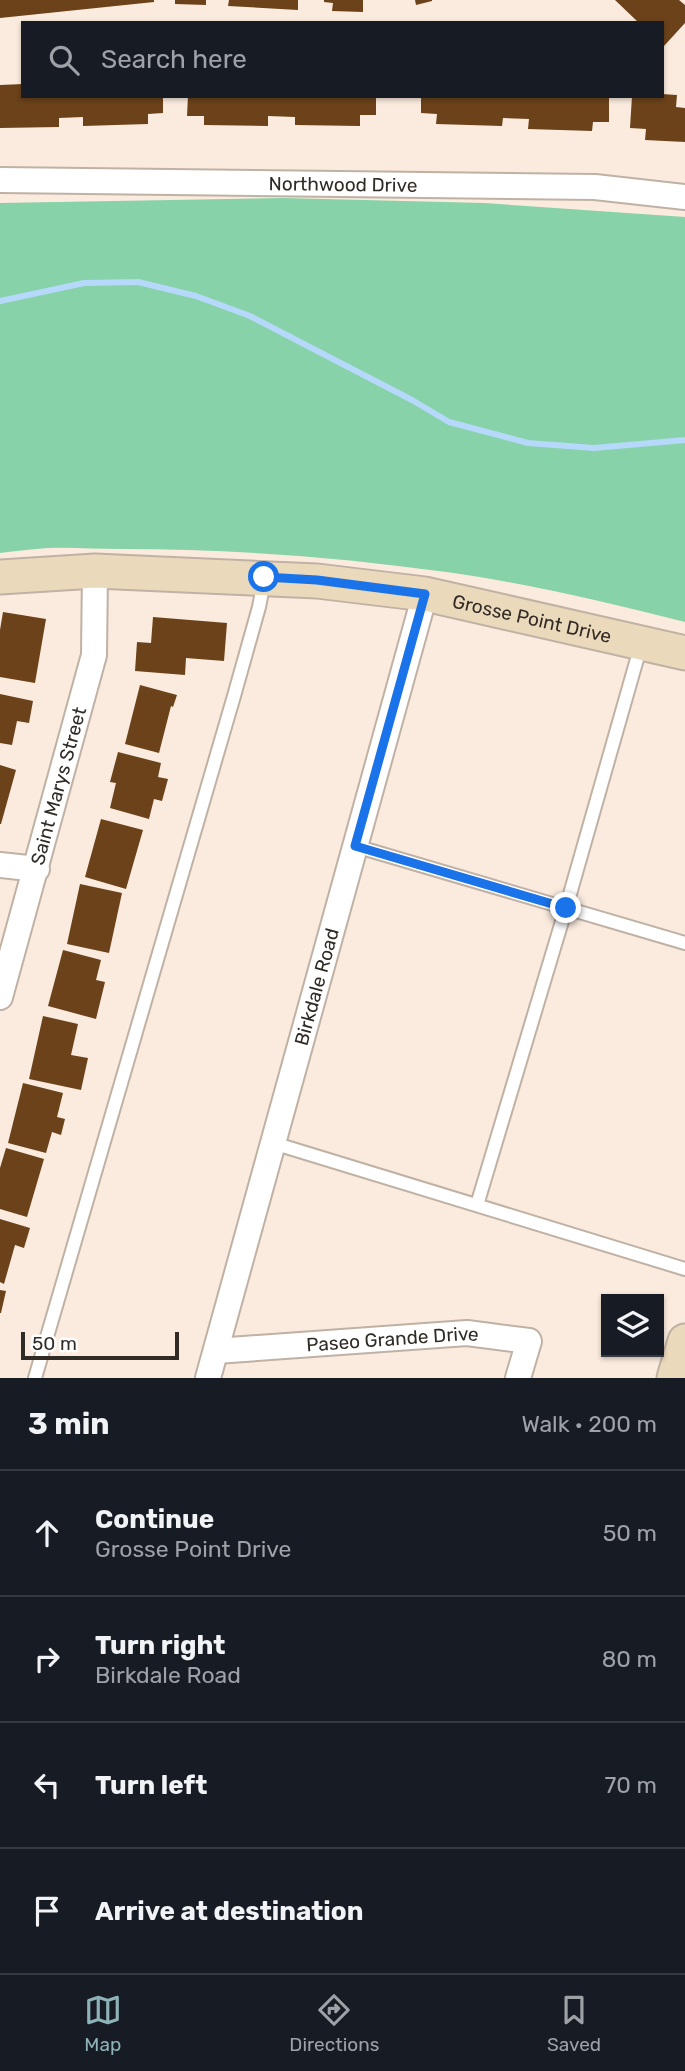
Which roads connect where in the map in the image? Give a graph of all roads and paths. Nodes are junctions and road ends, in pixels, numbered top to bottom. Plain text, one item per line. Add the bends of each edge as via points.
1 (0, 180) edge
2 (685, 197) edge
3 (95, 571) junction
4 (0, 577) edge
5 (264, 577) junction
6 (425, 594) junction
7 (641, 643) junction
8 (685, 653) edge
9 (355, 846) junction
10 (0, 865) edge
11 (37, 869) junction
12 (566, 908) junction
13 (685, 943) edge
14 (0, 996) edge
15 (273, 1143) junction
16 (477, 1205) junction
17 (685, 1269) edge
18 (685, 1341) edge
19 (216, 1351) junction
20 (35, 1378) edge
21 (208, 1378) edge
22 (518, 1378) edge
23 (674, 1378) edge

1 - 2 street, Northwood Drive via 595,187
3 - 4 street, Grosse Point Drive
3 - 5 street, Grosse Point Drive
3 - 11 street, Saint Marys Street via 94,656
5 - 6 street, Grosse Point Drive
5 - 20 lane via 234,696
6 - 7 street, Grosse Point Drive
6 - 9 street, Birkdale Road
7 - 8 street, Grosse Point Drive
7 - 12 lane
9 - 12 lane
9 - 15 street, Birkdale Road
10 - 11 street
11 - 14 street, Saint Marys Street
12 - 13 lane
12 - 16 lane
15 - 16 lane
15 - 19 street, Birkdale Road
16 - 17 lane
18 - 23 street
19 - 21 street, Birkdale Road
19 - 22 street, Paseo Grande Drive via 467,1333 529,1341

